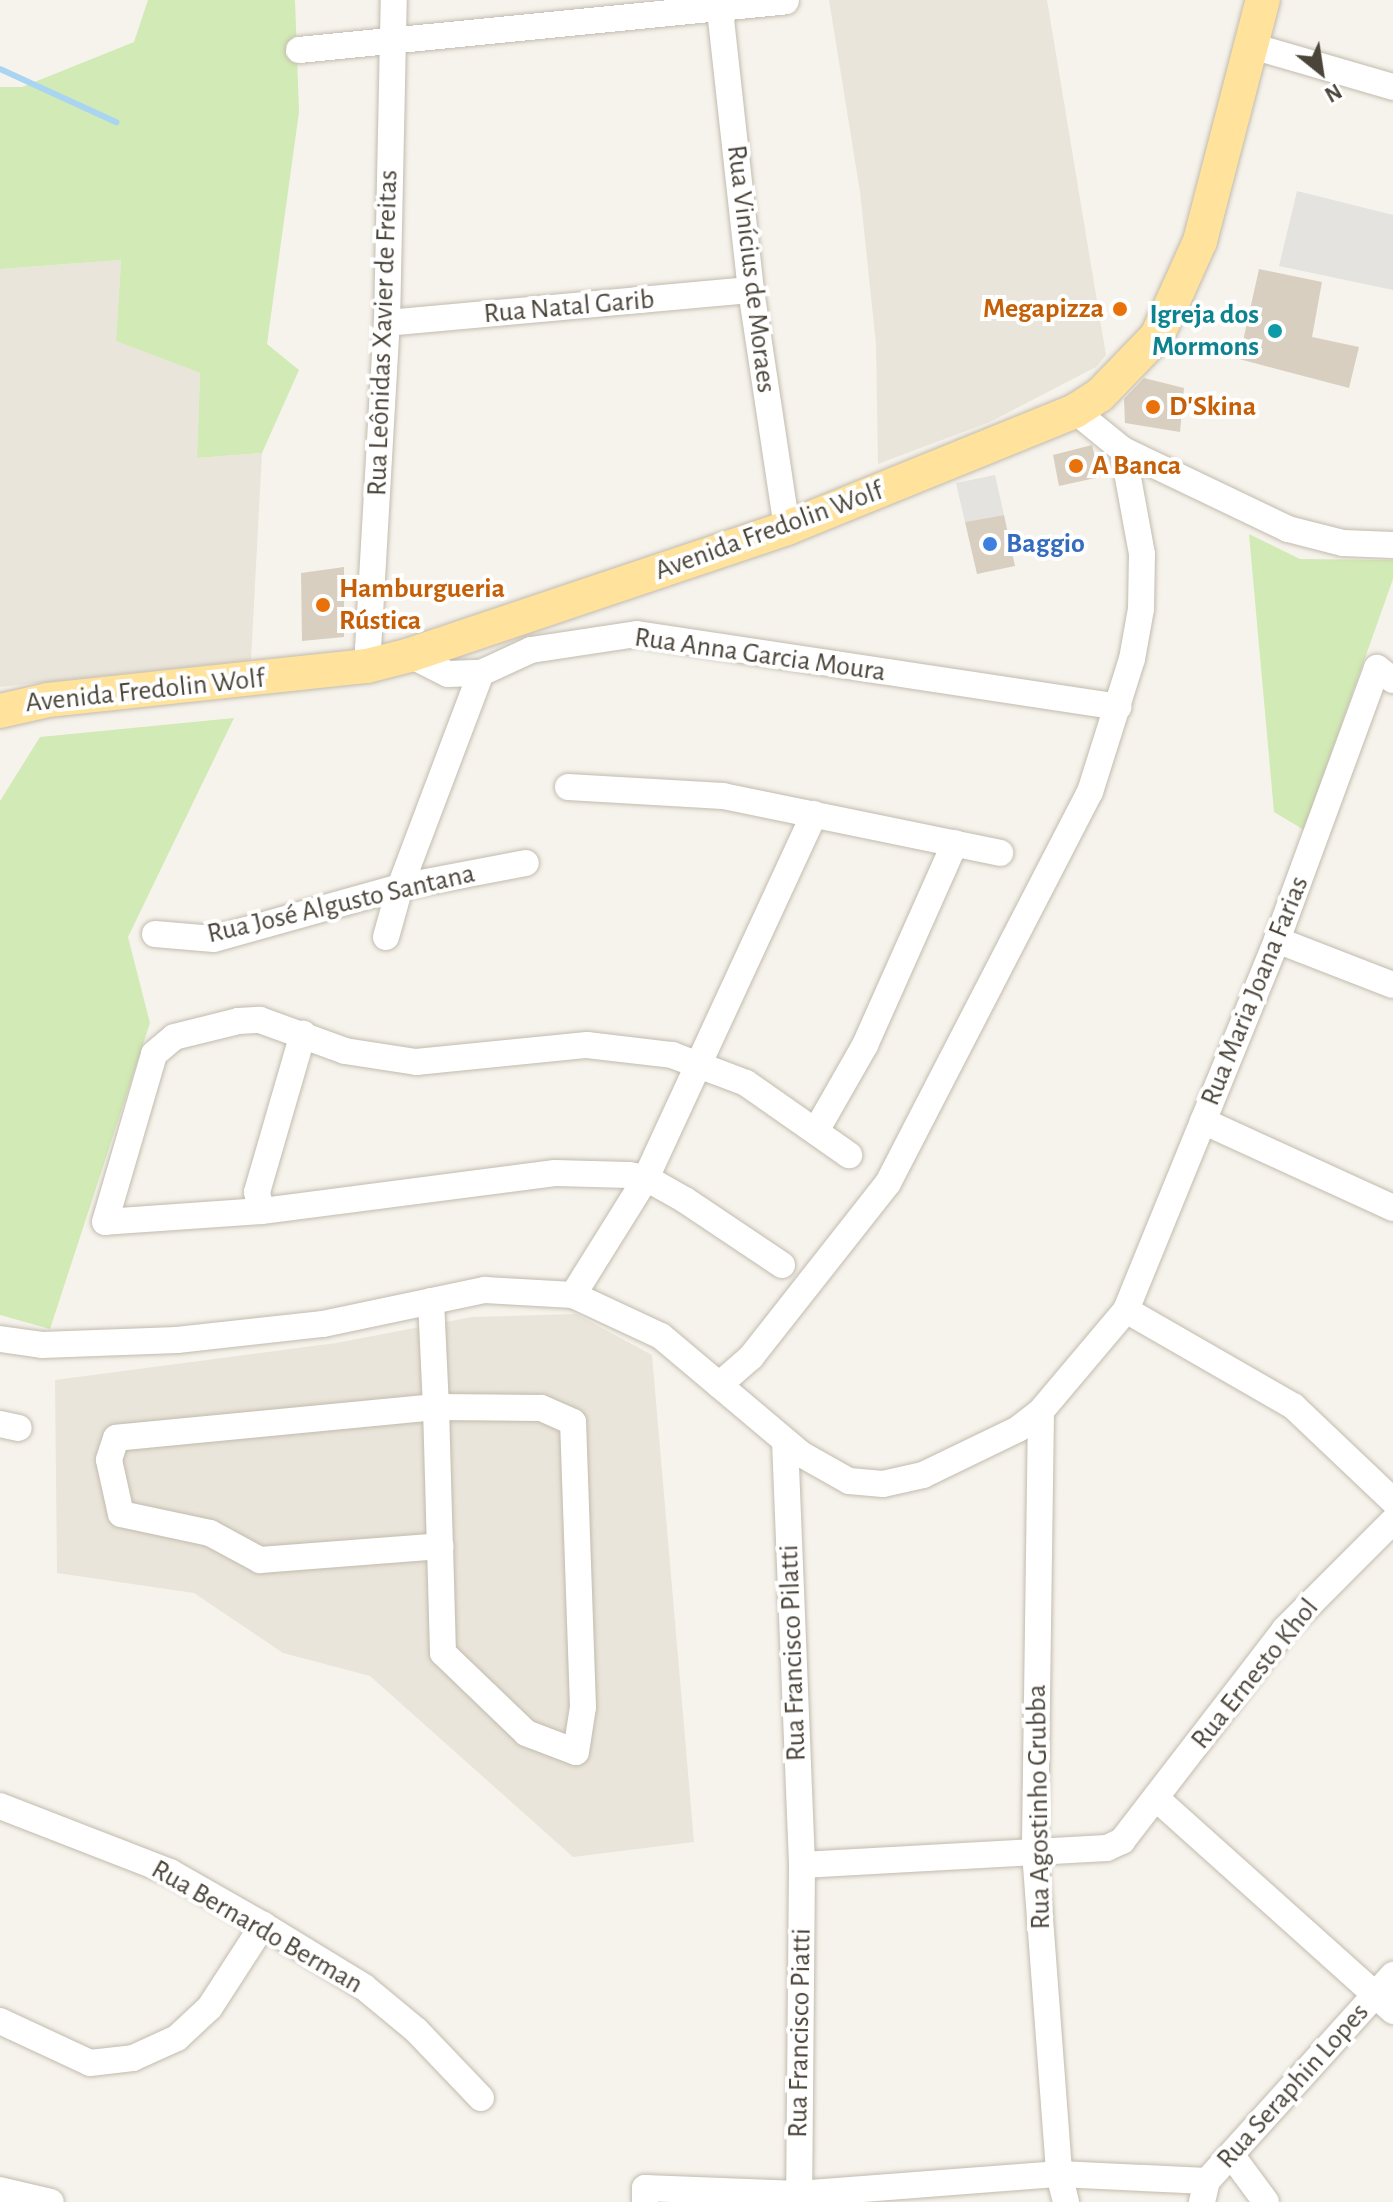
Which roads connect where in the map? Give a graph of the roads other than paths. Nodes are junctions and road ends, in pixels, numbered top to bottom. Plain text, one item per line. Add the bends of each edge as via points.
1 (394, 0) edge
2 (1263, 0) edge
3 (786, 1) edge
4 (720, 10) junction
5 (392, 40) junction
6 (1252, 46) junction
7 (299, 50) dead end
8 (1393, 87) edge
9 (751, 290) junction
10 (387, 323) junction
11 (1075, 411) junction
12 (1123, 450) junction
13 (787, 528) junction
14 (1393, 545) edge
15 (410, 655) junction
16 (367, 666) junction
17 (481, 673) junction
18 (1385, 674) edge
19 (1118, 707) junction
20 (0, 711) edge
21 (568, 787) dead end
22 (814, 814) junction
23 (955, 843) junction
24 (1000, 853) dead end
25 (526, 863) dead end
26 (400, 887) junction
27 (155, 934) dead end
28 (386, 937) dead end
29 (1277, 940) junction
30 (1393, 985) edge
31 (303, 1034) junction
32 (699, 1063) junction
33 (1203, 1121) junction
34 (816, 1131) junction
35 (849, 1155) dead end
36 (646, 1178) junction
37 (1393, 1208) edge
38 (261, 1211) junction
39 (782, 1265) dead end
40 (573, 1295) junction
41 (431, 1301) junction
42 (1126, 1310) junction
43 (0, 1339) edge
44 (719, 1385) junction
45 (436, 1407) junction
46 (1041, 1411) junction
47 (785, 1441) junction
48 (1393, 1501) edge
49 (1393, 1521) edge
50 (440, 1546) junction
51 (1156, 1798) junction
52 (0, 1806) edge
53 (1035, 1852) junction
54 (802, 1865) junction
55 (263, 1925) junction
56 (1393, 1975) edge
57 (1384, 2004) edge
58 (0, 2021) edge
59 (481, 2098) dead end
60 (1232, 2156) junction
61 (1059, 2174) junction
62 (0, 2190) edge
63 (1204, 2192) edge
64 (798, 2198) edge
65 (51, 2202) edge
66 (645, 2202) edge
67 (1066, 2202) edge
68 (1266, 2202) edge

1 - 5 street, Rua Leônidas Xavier de Freitas
2 - 6 main road, Avenida Fredolin Wolf
3 - 4 street
4 - 5 street
4 - 9 street, Rua Vinícius de Moraes
5 - 7 street
5 - 10 street, Rua Leônidas Xavier de Freitas
6 - 8 street
6 - 11 main road, Avenida Fredolin Wolf via 1200,241 1157,336 1100,395
9 - 10 street, Rua Natal Garib
9 - 13 street, Rua Vinícius de Moraes
10 - 16 street, Rua Leônidas Xavier de Freitas
11 - 12 street
11 - 13 main road, Avenida Fredolin Wolf
12 - 14 street via 1288,529 1343,543
12 - 19 street via 1142,554 1141,609
13 - 15 main road, Avenida Fredolin Wolf
15 - 16 main road, Avenida Fredolin Wolf
15 - 17 street, Rua Anna Garcia Moura via 448,674
16 - 20 main road, Avenida Fredolin Wolf via 48,700
17 - 19 street, Rua Anna Garcia Moura via 531,650 637,634
17 - 26 street
18 - 29 street, Rua Maria Joana Farias
19 - 44 street via 1090,792 888,1183 751,1357
21 - 22 street via 723,796
22 - 23 street
22 - 32 street
23 - 24 street
23 - 34 street via 865,1045
25 - 26 street, Rua José Algusto Santana
26 - 27 street, Rua José Algusto Santana via 214,939
26 - 28 street
29 - 30 street
29 - 33 street, Rua Maria Joana Farias
31 - 32 street via 345,1051 416,1062 587,1045 644,1049
31 - 38 street via 257,1192
31 - 38 street via 260,1020 238,1021 162,1044 154,1054 105,1222
32 - 34 street via 768,1096
32 - 36 street
33 - 37 street
33 - 42 street, Rua Maria Joana Farias
34 - 35 street
36 - 38 street via 555,1173
36 - 39 street
36 - 40 street
40 - 41 street via 485,1290
40 - 44 street, Rua Maria Joana Farias via 661,1336
41 - 43 street via 323,1324 177,1340 42,1345
41 - 45 street
42 - 46 street, Rua Maria Joana Farias
42 - 48 street via 1293,1406
44 - 47 street, Rua Maria Joana Farias
45 - 50 street
45 - 50 street via 116,1438 109,1460 121,1514 210,1533 260,1560
45 - 50 street via 541,1408 573,1422 583,1707 576,1752 526,1733 443,1653
46 - 47 street, Rua Maria Joana Farias via 1018,1429 923,1475 883,1484 849,1481
46 - 53 street, Rua Agostinho Grubba
47 - 54 street, Rua Francisco Pilatti
49 - 51 street, Rua Ernesto Khol via 1285,1629
51 - 53 street, Rua Ernesto Khol via 1134,1830 1107,1848
51 - 57 street
52 - 55 street, Rua Bernardo Berman via 170,1872
53 - 54 street, Rua Ernesto Khol
53 - 61 street, Rua Agostinho Grubba
54 - 64 street, Rua Francisco Piatti
55 - 58 street via 210,2007 177,2038 133,2058 90,2063
55 - 59 street, Rua Bernardo Berman via 364,1987 416,2030
56 - 57 street, Rua Seraphin Lopes
57 - 60 street, Rua Seraphin Lopes via 1297,2076
60 - 63 street, Rua Seraphin Lopes
60 - 68 street
61 - 63 street
61 - 64 street
61 - 67 street, Rua Agostinho Grubba
62 - 65 street
64 - 66 street via 645,2188

